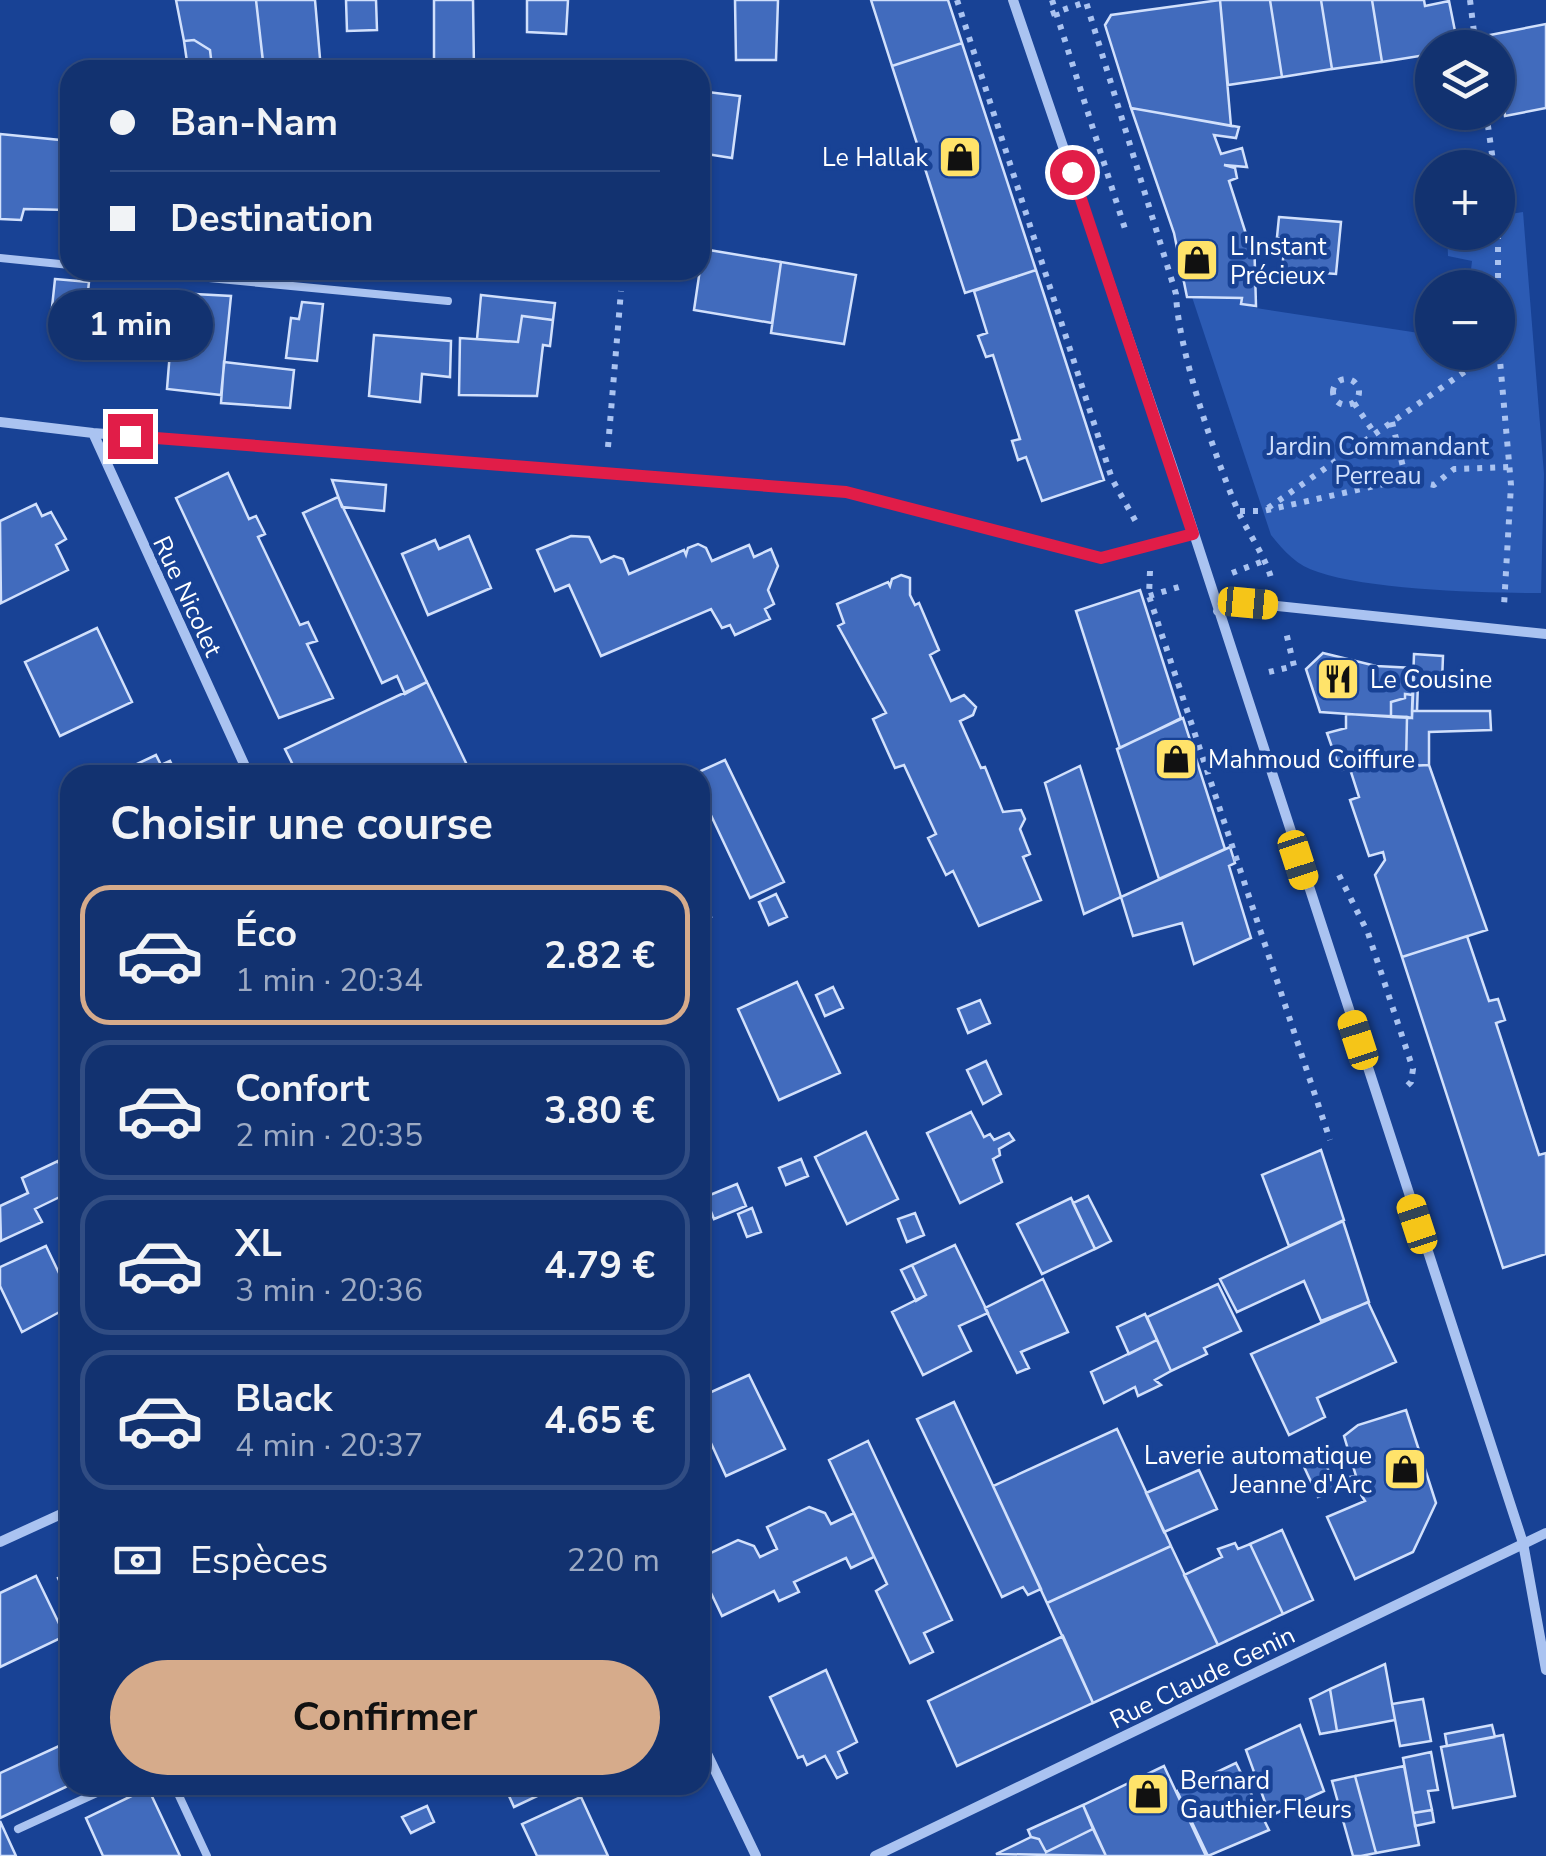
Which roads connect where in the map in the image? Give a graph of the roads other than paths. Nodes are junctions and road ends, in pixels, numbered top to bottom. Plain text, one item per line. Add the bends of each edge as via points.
1 (1013, 0) edge
2 (0, 258) edge
3 (60, 264) edge
4 (226, 280) edge
5 (448, 302) dead end
6 (0, 422) edge
7 (94, 433) junction
8 (1193, 534) junction
9 (1218, 611) junction
10 (1546, 634) edge
11 (244, 765) edge
12 (60, 1515) edge
13 (1546, 1533) edge
14 (0, 1542) edge
15 (1523, 1543) junction
16 (1546, 1670) edge
17 (710, 1760) edge
18 (92, 1795) edge
19 (179, 1795) edge
20 (18, 1828) dead end
21 (207, 1856) edge
22 (756, 1856) edge
23 (875, 1856) edge

1 - 8 street
2 - 3 lane
4 - 5 lane
6 - 7 street
7 - 8 street via 846,492 1101,558
7 - 11 street, Rue Nicolet
8 - 9 street
9 - 10 street via 1248,603
9 - 15 street
12 - 14 street
13 - 15 street, Rue Claude Genin
15 - 16 street
15 - 23 street, Rue Claude Genin
17 - 22 street
18 - 20 lane
19 - 21 lane

